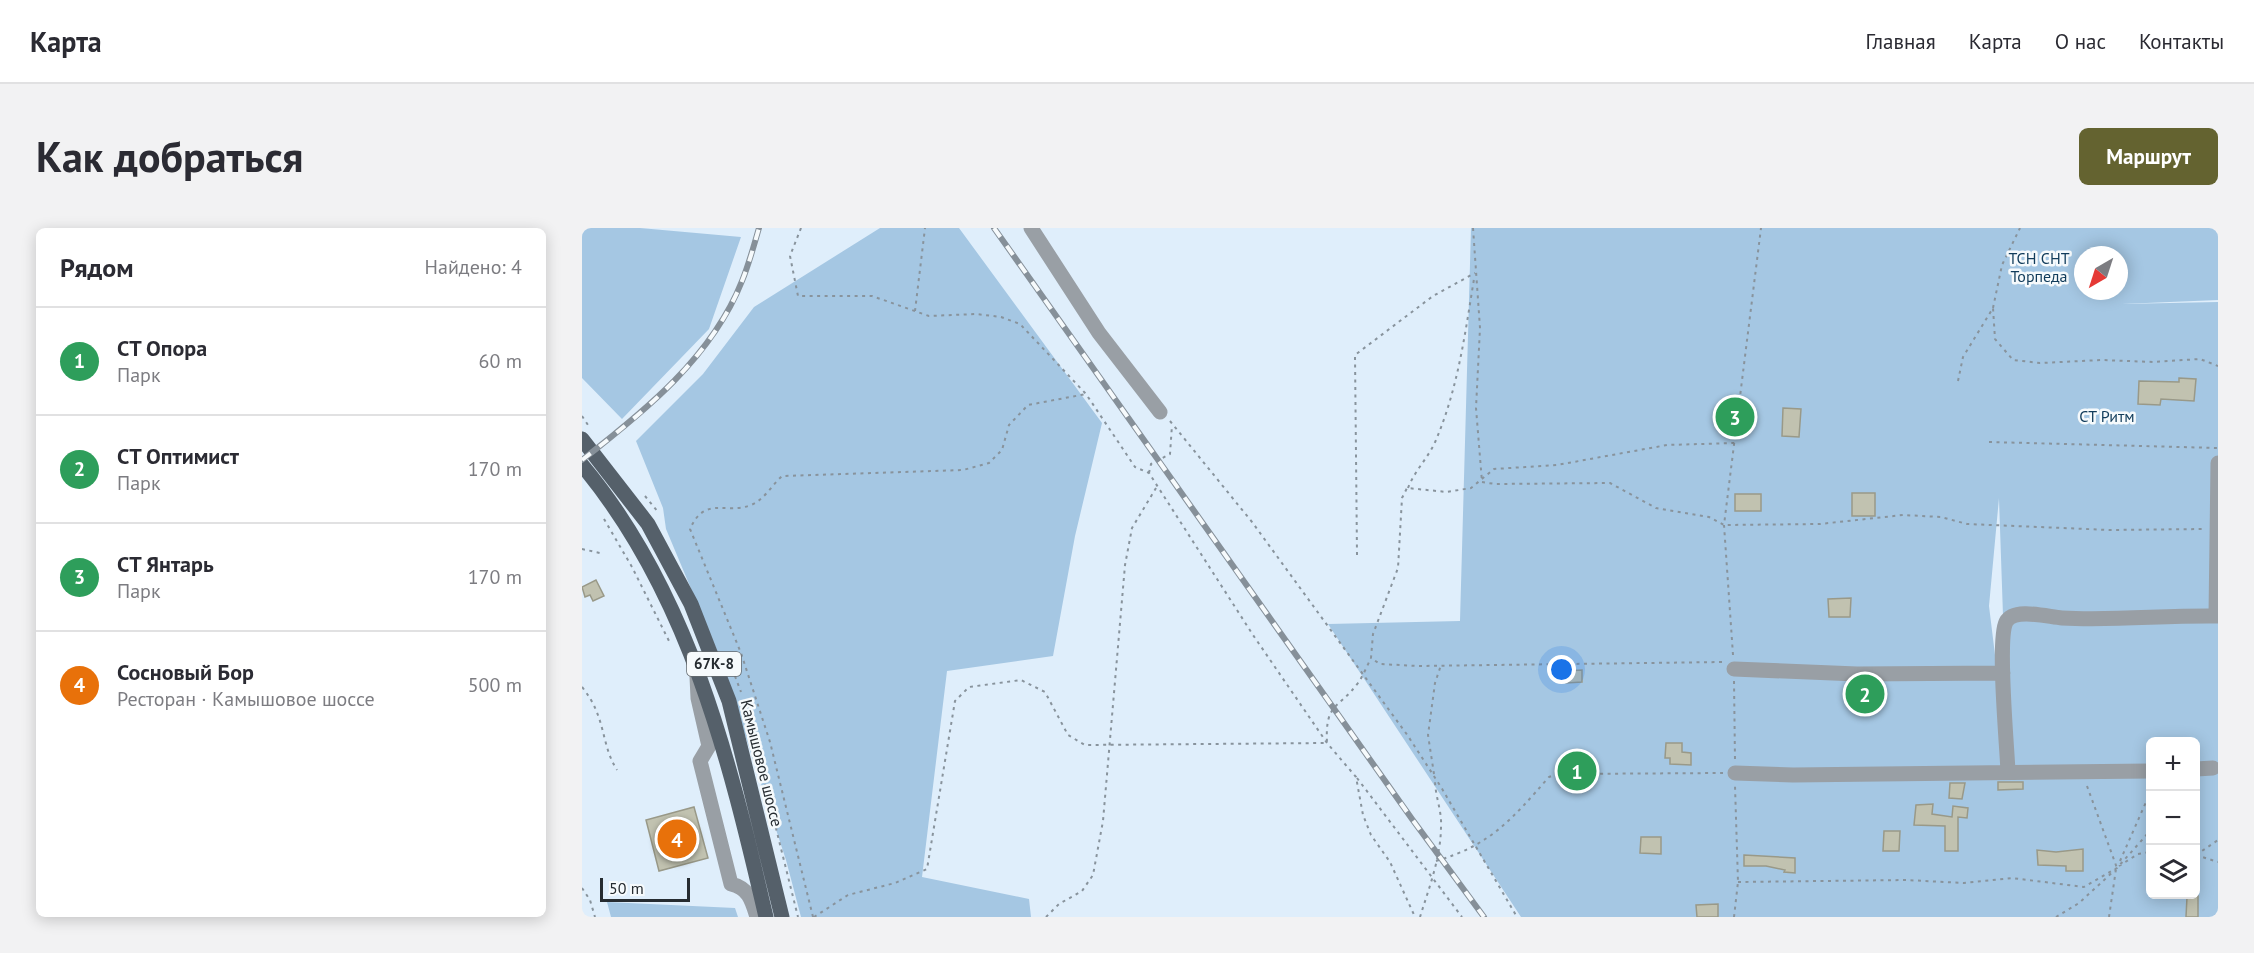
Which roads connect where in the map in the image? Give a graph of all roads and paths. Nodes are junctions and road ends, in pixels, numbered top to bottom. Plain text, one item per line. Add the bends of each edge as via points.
1 (801, 228) edge
2 (925, 228) edge
3 (1031, 228) edge
4 (1473, 228) edge
5 (1761, 228) edge
6 (2020, 228) edge
7 (1475, 273) junction
8 (1993, 308) junction
9 (915, 311) junction
10 (2218, 366) edge
11 (1958, 381) dead end
12 (1086, 394) junction
13 (1160, 412) joint
14 (1172, 423) junction
15 (582, 439) edge
16 (1989, 442) dead end
17 (1735, 444) junction
18 (2218, 448) edge
19 (2218, 463) edge
20 (582, 465) edge
21 (1149, 473) junction
22 (1482, 482) junction
23 (1156, 488) junction
24 (1407, 488) junction
25 (604, 519) dead end
26 (1724, 525) junction
27 (2217, 528) edge
28 (582, 549) edge
29 (600, 554) dead end
30 (1357, 555) dead end
31 (632, 567) dead end
32 (2217, 616) edge
33 (1371, 658) junction
34 (1441, 665) junction
35 (1733, 665) junction
36 (697, 671) junction
37 (1363, 673) junction
38 (2003, 673) junction
39 (582, 687) edge
40 (1327, 743) junction
41 (1109, 745) junction
42 (2213, 768) dead end
43 (2200, 769) edge
44 (617, 770) dead end
45 (2146, 771) edge
46 (2008, 772) junction
47 (1735, 773) junction
48 (2083, 773) junction
49 (1356, 777) junction
50 (1435, 778) junction
51 (2146, 804) edge
52 (2146, 836) edge
53 (2218, 840) edge
54 (1474, 847) junction
55 (2200, 852) edge
56 (2146, 853) edge
57 (2200, 856) edge
58 (1436, 861) junction
59 (2218, 862) edge
60 (2117, 868) junction
61 (1432, 877) junction
62 (1738, 882) junction
63 (582, 888) edge
64 (595, 917) edge
65 (757, 917) edge
66 (766, 917) edge
67 (782, 917) edge
68 (814, 917) edge
69 (1046, 917) edge
70 (1415, 917) edge
71 (1420, 917) edge
72 (1462, 917) edge
73 (1517, 917) edge
74 (1734, 917) edge
75 (2056, 917) edge
76 (2109, 917) edge

1 - 9 path via 790,256 798,296 872,296
2 - 9 path
3 - 13 street via 1099,333
4 - 7 path
5 - 17 path
6 - 8 path via 2002,265
7 - 22 path via 1480,328 1476,408
7 - 24 path via 1461,367 1436,442
7 - 30 path via 1433,296 1355,355
8 - 10 path via 1995,339 2013,360 2153,363 2200,359
8 - 11 path via 1963,357
9 - 12 path via 930,316 1001,317 1020,324
12 - 21 path via 1136,467
12 - 68 path via 1028,405 1009,425 1002,450 989,463 963,470 782,476 763,498 750,506 707,509 695,518 690,529 741,653 770,742
13 - 14 path
14 - 21 path via 1170,454 1151,464
14 - 37 path via 1252,522
15 - 67 main road, Камышовое шоссе / 67К-8 via 648,524 692,604 729,701
16 - 18 path
17 - 22 path via 1667,445 1557,465 1494,469
17 - 26 path
19 - 27 street
20 - 36 main road, Камышовое шоссе / 67К-8 via 649,562
21 - 23 path
22 - 24 path via 1447,492
22 - 26 path via 1610,483 1656,508 1709,517
23 - 40 path
23 - 41 path via 1132,528
24 - 33 path via 1402,498 1398,568 1373,634
25 - 31 path
26 - 27 path via 1820,524 1903,515 1941,517 1967,524 2110,530
26 - 35 path
27 - 32 street
28 - 29 path
32 - 38 street via 2065,618 2017,614 2008,618 2004,627
33 - 34 path via 1380,664
33 - 37 path
34 - 35 path
34 - 50 path via 1428,735
35 - 38 street via 1857,674
35 - 47 path
36 - 65 street via 698,698 709,746 700,761 731,884 751,896
36 - 66 main road, Камышовое шоссе / 67К-8 via 740,808
37 - 40 path via 1336,703 1326,721
37 - 50 path
38 - 46 street
39 - 44 path via 601,717 611,762
40 - 41 path
40 - 49 path
41 - 68 path via 1085,745 1068,735 1045,692 1021,680 969,687 955,701 927,869 895,883 848,895
41 - 69 path via 1103,821 1093,875 1082,891
42 - 43 street
45 - 48 street
46 - 47 street
46 - 48 street
47 - 54 path via 1557,774 1549,777 1511,820
47 - 62 path
48 - 60 path
49 - 61 path
49 - 70 path via 1371,835 1390,862
50 - 54 path
50 - 58 path via 1435,798 1442,824
51 - 60 path
52 - 60 path
53 - 55 path
54 - 58 path
54 - 73 path
56 - 60 path
57 - 59 path
58 - 61 path
60 - 62 path via 2084,887 2012,878 1964,883
60 - 75 path via 2079,903
60 - 76 path
61 - 71 path
61 - 72 path
62 - 74 path
63 - 64 path

